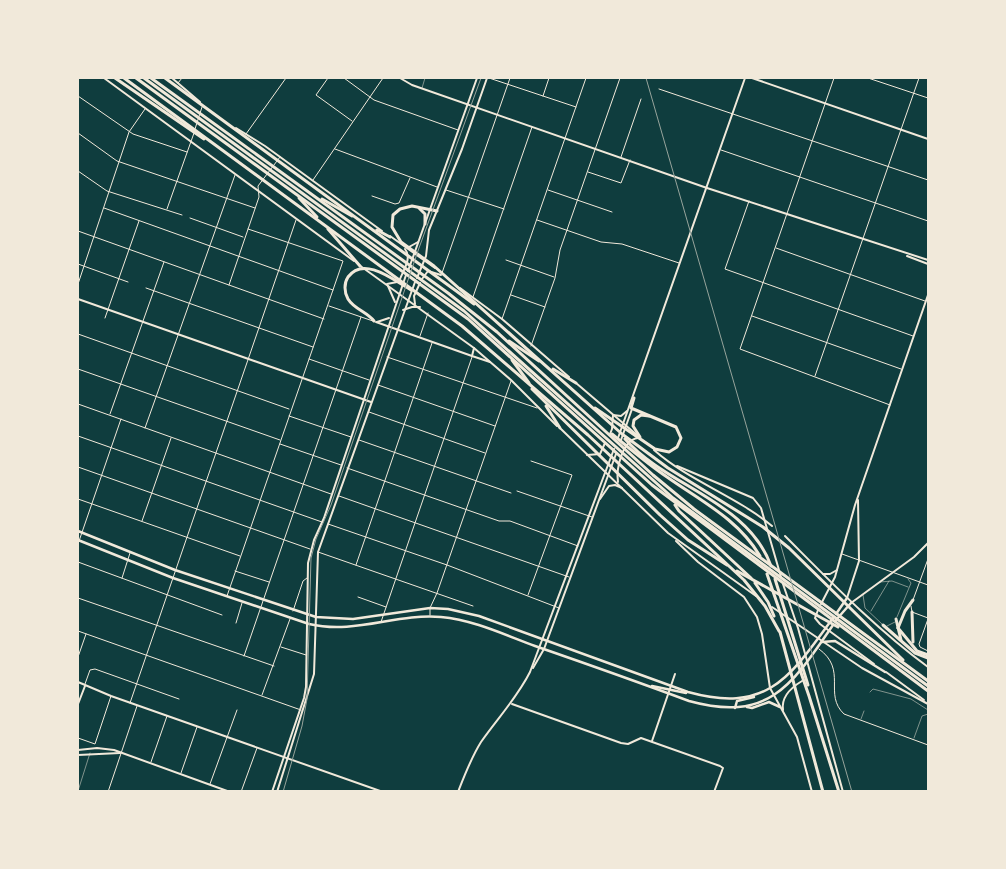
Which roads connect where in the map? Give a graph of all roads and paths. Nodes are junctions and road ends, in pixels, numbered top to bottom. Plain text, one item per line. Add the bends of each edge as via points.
1 (104, 78) edge
2 (115, 78) edge
3 (124, 78) edge
4 (136, 78) edge
5 (144, 78) edge
6 (151, 78) edge
7 (165, 78) edge
8 (172, 78) edge
9 (182, 78) edge
10 (286, 78) edge
11 (328, 78) edge
12 (344, 78) edge
13 (383, 78) edge
14 (400, 78) edge
15 (425, 78) edge
16 (477, 78) edge
17 (488, 78) edge
18 (510, 78) edge
19 (549, 78) edge
20 (586, 78) edge
21 (620, 78) edge
22 (745, 78) edge
23 (752, 78) edge
24 (834, 78) edge
25 (868, 78) edge
26 (919, 78) edge
27 (178, 83) junction
28 (508, 84) junction
29 (422, 88) junction
30 (659, 89) dead end
31 (913, 93) junction
32 (78, 96) edge
33 (370, 96) junction
34 (543, 96) junction
35 (928, 98) edge
36 (641, 99) dead end
37 (825, 103) junction
38 (203, 104) junction
39 (468, 104) junction
40 (476, 107) junction
41 (576, 107) junction
42 (145, 109) junction
43 (187, 109) junction
44 (498, 114) junction
45 (733, 114) junction
46 (180, 121) junction
47 (353, 121) junction
48 (532, 126) junction
49 (901, 129) junction
50 (458, 130) junction
51 (129, 132) junction
52 (78, 133) edge
53 (246, 135) junction
54 (565, 138) junction
55 (928, 139) edge
56 (812, 140) junction
57 (190, 142) junction
58 (596, 148) junction
59 (335, 149) junction
60 (720, 150) junction
61 (187, 152) junction
62 (280, 157) junction
63 (621, 157) junction
64 (630, 160) junction
65 (120, 162) junction
66 (889, 166) junction
67 (78, 171) edge
68 (587, 171) junction
69 (235, 175) junction
70 (410, 177) junction
71 (799, 177) junction
72 (928, 180) edge
73 (177, 181) junction
74 (312, 181) junction
75 (287, 185) junction
76 (439, 187) junction
77 (707, 188) junction
78 (291, 190) junction
79 (445, 190) junction
80 (547, 190) junction
81 (110, 191) junction
82 (308, 191) junction
83 (259, 192) junction
84 (372, 196) dead end
85 (469, 197) junction
86 (226, 198) junction
87 (577, 200) junction
88 (749, 201) junction
89 (875, 203) junction
90 (416, 207) junction
91 (104, 208) junction
92 (255, 208) junction
93 (167, 210) junction
94 (431, 210) junction
95 (437, 210) junction
96 (504, 210) junction
97 (612, 212) dead end
98 (787, 214) junction
99 (182, 216) dead end
100 (190, 218) dead end
101 (296, 219) junction
102 (139, 220) junction
103 (537, 220) junction
104 (928, 221) edge
105 (425, 224) junction
106 (216, 228) junction
107 (248, 229) junction
108 (567, 230) junction
109 (78, 232) edge
110 (390, 236) junction
111 (94, 237) junction
112 (245, 238) junction
113 (863, 240) junction
114 (418, 241) junction
115 (288, 242) junction
116 (210, 245) junction
117 (373, 247) junction
118 (404, 247) junction
119 (775, 248) junction
120 (129, 250) junction
121 (414, 254) junction
122 (905, 254) junction
123 (239, 255) junction
124 (506, 260) dead end
125 (928, 260) edge
126 (424, 261) junction
127 (164, 262) junction
128 (680, 263) junction
129 (78, 264) edge
130 (928, 264) edge
131 (84, 266) junction
132 (360, 266) junction
133 (521, 266) junction
134 (279, 272) junction
135 (199, 274) junction
136 (442, 274) junction
137 (850, 275) junction
138 (119, 278) junction
139 (448, 278) junction
140 (555, 278) junction
141 (128, 282) dead end
142 (763, 282) junction
143 (78, 284) edge
144 (387, 284) junction
145 (229, 286) junction
146 (146, 288) dead end
147 (334, 290) junction
148 (153, 291) junction
149 (400, 293) junction
150 (510, 295) junction
151 (928, 295) edge
152 (473, 297) junction
153 (78, 299) edge
154 (408, 299) junction
155 (270, 300) junction
156 (446, 300) junction
157 (428, 301) junction
158 (926, 301) junction
159 (189, 303) junction
160 (396, 303) junction
161 (415, 304) junction
162 (329, 306) junction
163 (420, 307) junction
164 (545, 307) junction
165 (839, 309) junction
166 (108, 310) junction
167 (403, 310) junction
168 (428, 313) junction
169 (391, 316) junction
170 (751, 316) junction
171 (361, 317) junction
172 (105, 318) dead end
173 (492, 318) junction
174 (324, 319) junction
175 (502, 319) junction
176 (143, 322) junction
177 (376, 322) junction
178 (388, 326) junction
179 (260, 328) junction
180 (396, 329) junction
181 (497, 332) junction
182 (78, 334) edge
183 (178, 334) junction
184 (914, 336) junction
185 (420, 337) junction
186 (432, 342) junction
187 (827, 343) junction
188 (531, 346) junction
189 (312, 347) junction
190 (474, 348) junction
191 (132, 354) junction
192 (507, 354) junction
193 (472, 356) junction
194 (387, 357) junction
195 (309, 358) junction
196 (249, 359) junction
197 (492, 363) junction
198 (167, 366) junction
199 (78, 369) edge
200 (423, 369) junction
201 (343, 370) junction
202 (902, 370) junction
203 (815, 376) junction
204 (302, 377) junction
205 (371, 380) junction
206 (511, 380) junction
207 (464, 383) junction
208 (527, 383) junction
209 (576, 383) junction
210 (121, 384) junction
211 (377, 385) junction
212 (238, 390) junction
213 (336, 390) junction
214 (156, 396) junction
215 (413, 398) junction
216 (505, 398) junction
217 (633, 399) junction
218 (364, 400) junction
219 (371, 402) junction
220 (78, 404) edge
221 (590, 406) junction
222 (890, 406) junction
223 (539, 408) junction
224 (632, 408) junction
225 (290, 409) junction
226 (368, 412) junction
227 (454, 412) junction
228 (110, 415) junction
229 (612, 415) junction
230 (288, 416) junction
231 (652, 416) junction
232 (581, 418) junction
233 (591, 418) junction
234 (121, 419) junction
235 (228, 421) junction
236 (624, 423) junction
237 (404, 424) junction
238 (495, 426) junction
239 (626, 426) junction
240 (323, 427) junction
241 (145, 428) junction
242 (560, 428) junction
243 (78, 436) edge
244 (172, 437) junction
245 (351, 437) junction
246 (445, 438) junction
247 (641, 438) junction
248 (280, 440) junction
249 (358, 440) junction
250 (279, 443) junction
251 (111, 448) junction
252 (394, 452) junction
253 (216, 453) junction
254 (486, 453) junction
255 (587, 454) junction
256 (313, 456) junction
257 (531, 461) dead end
258 (657, 463) junction
259 (672, 464) junction
260 (162, 465) junction
261 (341, 465) junction
262 (78, 467) edge
263 (435, 467) junction
264 (347, 468) junction
265 (269, 471) junction
266 (606, 471) junction
267 (609, 474) junction
268 (102, 476) junction
269 (652, 477) junction
270 (384, 480) junction
271 (206, 481) junction
272 (476, 481) junction
273 (618, 483) junction
274 (303, 484) junction
275 (624, 489) junction
276 (517, 491) dead end
277 (152, 493) junction
278 (332, 494) junction
279 (511, 494) dead end
280 (425, 495) junction
281 (339, 496) junction
282 (858, 498) junction
283 (78, 499) edge
284 (600, 499) junction
285 (260, 500) junction
286 (673, 502) junction
287 (92, 504) junction
288 (560, 505) junction
289 (197, 509) junction
290 (375, 509) junction
291 (467, 509) junction
292 (294, 512) junction
293 (589, 516) junction
294 (593, 517) junction
295 (142, 522) junction
296 (322, 522) junction
297 (416, 523) junction
298 (328, 524) junction
299 (772, 526) dead end
300 (250, 528) junction
301 (78, 531) edge
302 (82, 532) junction
303 (668, 533) junction
304 (549, 536) junction
305 (785, 536) dead end
306 (187, 537) junction
307 (366, 537) junction
308 (457, 537) junction
309 (284, 540) junction
310 (78, 541) edge
311 (733, 543) junction
312 (928, 543) edge
313 (578, 546) junction
314 (582, 548) junction
315 (311, 549) junction
316 (406, 551) junction
317 (318, 552) junction
318 (130, 553) junction
319 (841, 554) junction
320 (240, 556) junction
321 (928, 559) edge
322 (128, 560) junction
323 (859, 561) junction
324 (78, 562) edge
325 (356, 565) junction
326 (447, 565) junction
327 (539, 566) junction
328 (175, 570) junction
329 (837, 570) junction
330 (235, 571) junction
331 (893, 572) junction
332 (822, 574) junction
333 (566, 576) junction
334 (907, 577) junction
335 (122, 578) junction
336 (173, 578) junction
337 (307, 578) junction
338 (571, 578) junction
339 (396, 579) junction
340 (889, 581) junction
341 (920, 582) junction
342 (270, 583) junction
343 (878, 583) junction
344 (832, 584) junction
345 (928, 585) edge
346 (909, 588) junction
347 (229, 589) junction
348 (437, 593) junction
349 (863, 594) junction
350 (167, 596) junction
351 (227, 596) junction
352 (527, 596) junction
353 (358, 597) dead end
354 (78, 598) edge
355 (847, 598) junction
356 (264, 600) junction
357 (913, 600) junction
358 (243, 602) junction
359 (851, 603) junction
360 (473, 606) dead end
361 (386, 607) junction
362 (556, 607) junction
363 (261, 608) junction
364 (430, 608) junction
365 (560, 608) junction
366 (293, 611) junction
367 (912, 612) junction
368 (871, 613) junction
369 (384, 614) junction
370 (222, 615) dead end
371 (306, 615) junction
372 (430, 616) junction
373 (316, 617) junction
374 (290, 618) junction
375 (928, 618) edge
376 (491, 620) junction
377 (896, 620) junction
378 (236, 623) dead end
379 (306, 623) junction
380 (380, 623) junction
381 (156, 625) junction
382 (316, 625) junction
383 (883, 625) junction
384 (488, 628) junction
385 (898, 628) junction
386 (78, 631) edge
387 (780, 631) junction
388 (86, 634) junction
389 (892, 634) junction
390 (852, 635) junction
391 (859, 636) junction
392 (899, 636) junction
393 (909, 638) junction
394 (543, 639) junction
395 (547, 641) junction
396 (821, 642) junction
397 (903, 643) junction
398 (913, 643) junction
399 (795, 646) junction
400 (280, 647) junction
401 (540, 648) junction
402 (817, 648) junction
403 (544, 649) junction
404 (928, 651) edge
405 (146, 654) junction
406 (78, 656) edge
407 (244, 656) junction
408 (306, 656) junction
409 (805, 656) junction
410 (589, 657) junction
411 (928, 657) edge
412 (807, 663) junction
413 (586, 664) junction
414 (907, 665) junction
415 (274, 666) junction
416 (928, 667) edge
417 (628, 670) junction
418 (530, 672) junction
419 (885, 672) junction
420 (675, 674) dead end
421 (625, 678) junction
422 (928, 681) edge
423 (78, 682) edge
424 (136, 683) junction
425 (813, 685) junction
426 (84, 686) junction
427 (671, 686) junction
428 (928, 686) edge
429 (770, 688) junction
430 (928, 691) edge
431 (669, 692) junction
432 (688, 692) junction
433 (870, 692) dead end
434 (759, 693) junction
435 (111, 696) junction
436 (262, 696) junction
437 (774, 697) junction
438 (179, 698) dead end
439 (130, 702) junction
440 (511, 703) junction
441 (78, 704) edge
442 (928, 704) edge
443 (138, 706) junction
444 (745, 707) junction
445 (780, 707) junction
446 (735, 708) junction
447 (237, 710) dead end
448 (301, 710) junction
449 (864, 711) dead end
450 (784, 713) junction
451 (168, 716) junction
452 (861, 720) junction
453 (197, 726) junction
454 (227, 737) junction
455 (78, 738) edge
456 (913, 739) junction
457 (652, 741) junction
458 (928, 745) edge
459 (257, 747) junction
460 (78, 750) edge
461 (90, 753) junction
462 (121, 753) junction
463 (78, 755) edge
464 (285, 757) junction
465 (289, 758) junction
466 (151, 764) junction
467 (181, 774) junction
468 (210, 784) junction
469 (78, 790) edge
470 (108, 792) edge
471 (230, 792) edge
472 (241, 792) edge
473 (272, 792) edge
474 (277, 792) edge
475 (383, 792) edge
476 (458, 792) edge
477 (714, 792) edge
478 (812, 792) edge
479 (823, 792) edge
480 (839, 792) edge
481 (843, 792) edge

1 - 42 main road
2 - 46 highway
3 - 46 highway
4 - 43 highway
5 - 43 highway
6 - 43 highway
7 - 173 highway
8 - 27 main road
9 - 27 street
10 - 53 street
11 - 47 street via 316,95
12 - 33 street
13 - 33 street
14 - 29 main road
15 - 29 lane
16 - 39 main road
17 - 28 street
17 - 40 main road
18 - 28 street
19 - 34 street
20 - 41 street
21 - 58 street
22 - 45 main road
23 - 37 main road
24 - 37 street
25 - 31 street
26 - 31 street
27 - 38 main road
28 - 34 street
28 - 44 street
29 - 39 main road
30 - 45 street
31 - 35 street
31 - 49 street
32 - 51 street
33 - 47 street
33 - 50 street
34 - 41 street
36 - 63 street
37 - 49 main road
37 - 56 street
38 - 53 main road
38 - 57 street
39 - 40 main road
39 - 50 main road
40 - 44 main road
40 - 79 main road
41 - 54 street
42 - 51 street
42 - 57 main road
43 - 75 highway
43 - 82 highway
44 - 48 main road
44 - 85 street
45 - 56 street
45 - 60 main road
46 - 157 highway
47 - 59 street
48 - 54 main road
48 - 96 street
49 - 55 main road
49 - 66 street
50 - 76 main road
51 - 61 street
51 - 65 street
52 - 65 street
53 - 62 main road
54 - 58 main road
54 - 80 street
56 - 66 street
56 - 71 street
57 - 61 street
57 - 69 main road
58 - 63 main road
58 - 68 street
59 - 70 street
59 - 74 street
60 - 71 street
60 - 77 main road
61 - 73 street
62 - 74 main road
62 - 83 street via 258,186
63 - 64 main road
64 - 68 street via 622,182
64 - 77 main road
65 - 73 street
65 - 81 street
66 - 72 street
66 - 89 street
67 - 81 street
68 - 87 street
69 - 83 main road
69 - 86 street
70 - 76 street
70 - 84 street via 399,203
71 - 89 street
71 - 98 street
73 - 86 street
73 - 93 street
74 - 110 main road
75 - 78 highway
75 - 117 highway
76 - 94 main road
77 - 88 main road
77 - 128 main road
78 - 117 highway
78 - 132 highway
79 - 85 street
79 - 95 main road
80 - 87 street
80 - 103 street
81 - 91 street
81 - 93 street
82 - 110 highway
82 - 181 highway
83 - 92 street
83 - 101 main road
85 - 96 street
85 - 136 street
86 - 92 street
86 - 106 street
87 - 97 street
87 - 108 street
88 - 98 main road
88 - 142 street via 725,269
89 - 104 street
89 - 113 street
90 - 94 highway
90 - 105 highway via 425,214
90 - 173 highway via 400,209 392,219 392,230 401,242 434,266
91 - 102 street
91 - 111 street
92 - 107 street
93 - 99 street
94 - 95 highway
94 - 105 main road
95 - 126 main road via 429,230
96 - 152 street
98 - 113 main road
98 - 119 street
100 - 106 street
101 - 115 street
101 - 132 main road
102 - 116 street
102 - 120 street
103 - 108 street
103 - 133 street
105 - 114 main road
106 - 112 street
106 - 116 street
107 - 112 street
107 - 115 street
108 - 128 street
108 - 140 street via 556,261
109 - 111 street
110 - 118 main road
111 - 120 street
111 - 131 street
112 - 123 street
113 - 122 main road
113 - 137 street
114 - 118 main road
114 - 121 main road
115 - 134 street
115 - 147 street via 343,261
116 - 123 street
116 - 135 street
117 - 156 highway
118 - 121 main road
118 - 144 main road via 408,258 399,281
119 - 137 street
119 - 142 street
120 - 127 street
120 - 138 street
121 - 126 main road
121 - 149 main road
122 - 125 main road
122 - 130 main road
123 - 134 street via 241,259
123 - 145 street
124 - 133 street
126 - 136 main road
126 - 154 main road
127 - 135 street
127 - 148 street
128 - 217 main road
129 - 131 street
131 - 138 street
131 - 143 street
132 - 144 main road
133 - 140 street
133 - 150 street
134 - 147 street
134 - 155 street
135 - 145 street
135 - 159 street
136 - 139 main road
137 - 158 street
137 - 165 street
138 - 141 street
138 - 166 street
139 - 152 main road
139 - 161 main road via 428,271 414,296
140 - 164 street
142 - 165 street
142 - 170 street
144 - 149 main road
144 - 160 main road
145 - 155 street
146 - 148 street
147 - 162 street
148 - 159 street
148 - 176 street
149 - 154 main road
149 - 160 main road
150 - 164 street
150 - 175 street
151 - 158 main road
152 - 175 main road
153 - 166 main road
154 - 161 main road
154 - 167 main road
155 - 174 street
155 - 179 street
156 - 192 highway
156 - 232 highway via 484,327
157 - 177 highway via 388,276 368,268 359,269 350,274 345,290 350,302
157 - 208 highway
158 - 184 main road
159 - 179 street
159 - 183 street
160 - 169 main road
161 - 163 main road
162 - 171 street
162 - 174 street
163 - 167 main road
163 - 168 main road
164 - 188 street
165 - 184 street
165 - 187 street
166 - 172 street
166 - 176 main road
167 - 180 main road
168 - 185 street
168 - 190 main road
169 - 177 main road
169 - 178 main road
170 - 187 street
170 - 203 street via 741,350
171 - 177 street
171 - 201 street
173 - 221 highway
174 - 189 street
175 - 188 main road
176 - 183 main road
176 - 191 street
177 - 178 main road
178 - 180 main road
178 - 205 main road
179 - 189 street
179 - 196 street
180 - 185 main road
180 - 194 main road
181 - 209 highway
181 - 233 highway
182 - 191 street
183 - 196 main road
183 - 198 street
184 - 202 main road
185 - 186 main road
186 - 193 main road
186 - 200 street
187 - 202 street
187 - 203 street
188 - 209 main road
189 - 195 street
190 - 193 main road
190 - 197 main road
191 - 198 street
191 - 210 street
192 - 232 highway
192 - 242 highway
193 - 197 main road
193 - 207 street
194 - 200 street
194 - 211 main road
195 - 201 street
195 - 204 street
196 - 204 main road
196 - 212 street
197 - 206 main road
198 - 212 street
198 - 214 street
199 - 210 street
200 - 207 street
200 - 215 street
201 - 205 street
201 - 213 street
202 - 222 main road
203 - 222 street
204 - 213 main road
204 - 225 street
205 - 218 main road
206 - 216 street
206 - 223 main road
207 - 216 street
207 - 227 street
208 - 387 highway via 744,580
208 - 390 highway via 688,540 719,561
209 - 229 main road
210 - 214 street
210 - 228 street
211 - 215 street
211 - 219 main road
212 - 225 street
212 - 235 street
213 - 218 main road
213 - 240 street
214 - 235 street
214 - 241 street
215 - 227 street
215 - 237 street
216 - 223 street
216 - 238 street
217 - 224 highway
217 - 229 main road via 624,414
217 - 236 main road
218 - 219 main road
218 - 245 main road
219 - 226 main road
220 - 228 street
221 - 231 highway via 655,449 665,452 677,447 681,438 676,427
221 - 258 highway via 627,441
222 - 282 main road
223 - 242 main road
224 - 231 highway
224 - 239 main road
225 - 230 street
226 - 237 street
226 - 249 main road
227 - 238 street
227 - 246 street
228 - 234 street
229 - 236 main road
229 - 255 main road via 612,429 600,454
230 - 240 street
230 - 248 street
231 - 247 highway via 641,415 634,420 633,426
232 - 269 highway
232 - 286 highway
233 - 269 highway
233 - 399 highway via 657,470 733,522 752,542
234 - 241 street
234 - 251 street
235 - 248 street
235 - 253 street
236 - 239 main road
236 - 266 main road
237 - 246 street
237 - 252 street
238 - 254 street
239 - 247 main road
239 - 267 main road
240 - 245 street
240 - 256 street
241 - 244 street
242 - 255 main road
243 - 251 street
244 - 253 street
244 - 260 street
245 - 261 main road
246 - 254 street
246 - 263 street
247 - 259 main road
247 - 273 main road via 633,439 624,449
248 - 250 street
249 - 252 street
249 - 264 main road
250 - 256 street
250 - 265 street
251 - 260 street
251 - 268 street
252 - 263 street
252 - 270 street
253 - 265 street
253 - 271 street
254 - 272 street
255 - 266 main road
256 - 261 street
256 - 274 street
257 - 288 street via 572,475
258 - 399 highway via 737,519 758,539 769,559
258 - 414 highway via 722,500 789,548
259 - 299 main road via 730,496
259 - 409 main road via 748,494 758,503
260 - 271 street
260 - 277 street
261 - 278 main road
262 - 268 street
263 - 272 street
263 - 280 street
264 - 270 street
264 - 281 main road
265 - 274 street
265 - 285 street
266 - 267 main road
266 - 293 main road
267 - 273 main road
267 - 284 main road
268 - 277 street
268 - 287 street
269 - 311 highway
270 - 280 street
270 - 290 street
271 - 285 street
271 - 289 street
272 - 279 street
272 - 291 street
273 - 275 main road
274 - 278 street
274 - 292 street
275 - 284 main road via 609,486
275 - 303 main road
276 - 288 street
277 - 289 street
277 - 295 street
278 - 296 main road
280 - 291 street
280 - 297 street
281 - 290 street
281 - 298 main road
282 - 319 main road
282 - 323 main road
283 - 287 street
284 - 294 main road
285 - 292 street
285 - 300 street
286 - 311 highway
286 - 387 highway via 754,580
287 - 295 street
287 - 302 street
288 - 293 street
288 - 304 street
289 - 300 street
289 - 306 street
290 - 297 street
290 - 307 street
291 - 304 street
291 - 308 street
292 - 296 street
292 - 309 street
293 - 294 street
293 - 313 main road
294 - 314 main road
295 - 306 street
296 - 315 main road
297 - 308 street
297 - 316 street
298 - 307 street
298 - 317 main road
300 - 309 street
300 - 320 street
301 - 302 main road
302 - 310 street
302 - 318 main road
303 - 429 main road via 749,604 762,634
303 - 442 main road via 862,668
304 - 313 street
304 - 327 street
305 - 332 main road
306 - 320 street
306 - 328 street
307 - 316 street
307 - 325 street
308 - 326 street
308 - 327 street
309 - 315 street
309 - 342 street
310 - 322 main road
311 - 390 highway
311 - 391 highway
312 - 331 main road
313 - 314 street
313 - 333 main road
314 - 338 main road
315 - 337 main road
316 - 326 street
316 - 339 street
317 - 325 street
317 - 373 main road
318 - 322 street
318 - 328 main road
319 - 323 street
319 - 329 main road
320 - 330 street
321 - 341 street
322 - 335 street
322 - 336 main road
323 - 331 street
323 - 355 main road
324 - 335 street
325 - 339 street
326 - 348 street
326 - 352 street
327 - 333 street
327 - 352 street
328 - 336 street
328 - 347 main road
329 - 332 main road
329 - 344 main road
330 - 342 street
330 - 347 street
331 - 334 street
331 - 343 main road
332 - 344 main road
333 - 338 street
333 - 362 main road
334 - 341 street
334 - 346 lane via 911,583
335 - 350 street
336 - 350 street
336 - 351 main road
337 - 366 street
337 - 371 main road
338 - 365 main road
339 - 348 street
339 - 361 street
340 - 343 lane
340 - 346 lane
340 - 368 lane
341 - 345 street
341 - 357 street
342 - 356 street
343 - 349 main road
344 - 355 main road
344 - 419 main road via 815,615 817,621
346 - 377 lane
347 - 351 street
347 - 356 main road
348 - 360 street
348 - 364 street
349 - 359 main road
349 - 368 lane via 864,604
350 - 370 street
350 - 381 street
351 - 358 main road
352 - 362 street
353 - 361 street
354 - 381 street
355 - 359 main road
355 - 409 main road
356 - 363 street
356 - 366 main road
357 - 367 street
357 - 385 highway
358 - 363 main road
358 - 378 street
359 - 396 main road
359 - 416 main road
361 - 369 street
362 - 365 street
362 - 394 main road
363 - 374 main road
363 - 407 street
364 - 369 main road
364 - 372 street
364 - 376 main road via 460,611
365 - 395 main road
366 - 371 main road
367 - 375 street
367 - 398 highway
368 - 383 lane
369 - 373 main road via 349,619
369 - 380 street
371 - 373 main road
371 - 379 main road
372 - 380 main road
372 - 384 main road via 453,618
373 - 382 main road
374 - 379 main road
374 - 400 street
375 - 404 street via 919,644
376 - 384 main road
376 - 394 main road
377 - 383 lane via 891,626
377 - 385 highway
379 - 382 main road
379 - 408 main road
380 - 382 main road via 340,628
381 - 405 street
381 - 407 street
382 - 465 main road via 314,674
383 - 389 highway
384 - 401 main road
385 - 392 highway
385 - 393 highway
386 - 388 street
387 - 479 highway
388 - 405 street
388 - 406 street
389 - 392 highway
389 - 397 highway
390 - 391 highway
391 - 414 highway
391 - 428 highway
391 - 430 highway
392 - 393 highway
392 - 397 highway
393 - 398 highway
394 - 395 main road
394 - 401 main road
395 - 403 main road
395 - 410 main road
396 - 402 main road
396 - 419 main road via 835,641
397 - 411 highway via 915,653
398 - 411 highway via 917,651
399 - 480 highway
400 - 408 street
400 - 415 street
401 - 403 main road
401 - 418 main road
402 - 412 main road
402 - 452 street via 833,663 840,710
403 - 413 main road
403 - 418 main road
405 - 424 street
405 - 436 street
407 - 415 street
408 - 448 main road via 306,687
409 - 412 main road
409 - 429 main road via 794,671
410 - 413 main road
410 - 417 main road
412 - 425 main road
412 - 437 main road
413 - 421 main road
414 - 422 highway
415 - 436 street
417 - 421 main road
417 - 427 main road
418 - 440 main road
419 - 442 main road
420 - 427 main road
421 - 431 main road
423 - 426 main road
424 - 426 street via 95,669 90,670
424 - 438 street
424 - 439 street
425 - 450 main road via 802,681 788,693 783,702
425 - 481 main road
426 - 435 main road
426 - 441 main road
427 - 431 main road
427 - 432 main road
429 - 434 main road
429 - 437 main road
431 - 432 main road
431 - 446 main road via 710,707
431 - 457 main road
432 - 434 main road via 726,700
433 - 456 lane via 874,689 911,699 928,710 928,714 922,716
434 - 446 main road via 737,701
435 - 439 main road
435 - 455 street via 95,744
436 - 448 street
437 - 444 main road
437 - 445 main road
439 - 443 main road
440 - 457 main road via 628,744 641,738
440 - 476 main road via 481,743
443 - 451 main road
443 - 462 street
444 - 445 main road via 769,702
444 - 446 main road
445 - 450 main road
447 - 454 street
448 - 464 main road
449 - 452 lane
450 - 478 main road via 801,746
451 - 453 main road
451 - 466 street
452 - 456 street
453 - 454 main road
453 - 467 street
454 - 459 main road
454 - 468 street
456 - 458 street
457 - 477 main road via 723,768
459 - 464 main road
459 - 472 street
460 - 462 main road via 105,748
461 - 462 main road
461 - 463 main road
461 - 469 lane
462 - 466 main road
462 - 470 street
464 - 465 main road
464 - 473 main road
465 - 474 main road
465 - 475 main road
466 - 467 main road
467 - 468 main road
468 - 471 main road

